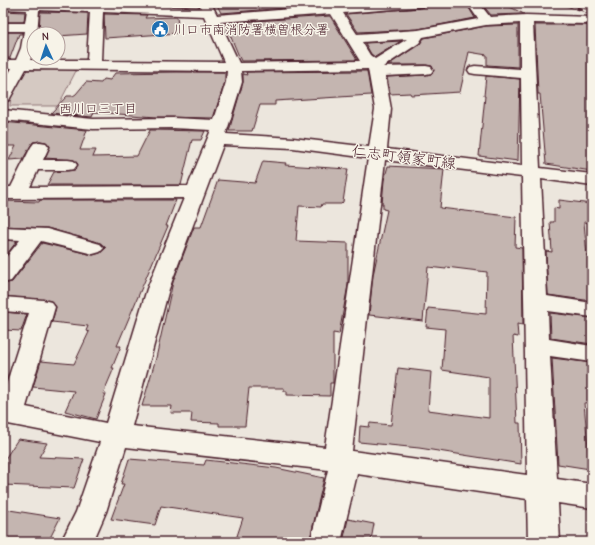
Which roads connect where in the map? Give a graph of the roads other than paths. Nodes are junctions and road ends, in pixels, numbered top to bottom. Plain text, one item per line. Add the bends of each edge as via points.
1 (419, 3) edge
2 (473, 3) edge
3 (34, 4) edge
4 (3, 5) edge
5 (333, 6) edge
6 (548, 7) dead end
7 (97, 8) junction
8 (209, 11) edge
9 (526, 19) junction
10 (486, 21) junction
11 (591, 21) edge
12 (30, 26) edge
13 (3, 27) edge
14 (26, 27) edge
15 (418, 34) junction
16 (353, 38) junction
17 (26, 53) edge
18 (3, 64) edge
19 (21, 65) junction
20 (94, 65) junction
21 (234, 67) junction
22 (376, 68) junction
23 (426, 70) dead end
24 (475, 70) dead end
25 (528, 74) junction
26 (3, 97) edge
27 (3, 115) edge
28 (218, 132) junction
29 (40, 147) dead end
30 (377, 153) junction
31 (31, 165) junction
32 (68, 165) dead end
33 (531, 172) junction
34 (592, 180) edge
35 (194, 192) junction
36 (11, 193) edge
37 (3, 234) edge
38 (35, 234) junction
39 (93, 248) dead end
40 (3, 276) edge
41 (535, 302) junction
42 (3, 304) edge
43 (592, 310) edge
44 (537, 346) junction
45 (592, 354) edge
46 (6, 414) edge
47 (116, 435) junction
48 (341, 461) junction
49 (542, 487) junction
50 (592, 496) edge
51 (327, 539) dead end
52 (77, 542) edge
53 (544, 542) edge

1 - 5 street
2 - 10 street
3 - 4 street
3 - 7 street
3 - 12 street
5 - 8 street
5 - 16 street
6 - 11 street
7 - 8 street
7 - 20 street
8 - 21 street
9 - 10 street
9 - 11 street
9 - 25 street
10 - 15 street
13 - 14 street
15 - 16 street
15 - 22 street via 414,40
16 - 22 street via 365,58
17 - 19 street
18 - 19 street
19 - 20 street
19 - 26 street
20 - 21 street
21 - 22 street
21 - 28 street via 234,82
22 - 23 street
22 - 30 street via 383,109
24 - 25 street
25 - 33 street
27 - 28 street, 仁志町領家町線 via 93,124 173,123
28 - 30 street, 仁志町領家町線
28 - 35 street
29 - 31 street
30 - 33 street, 仁志町領家町線
30 - 48 street
31 - 32 street
31 - 36 street
33 - 34 street, 仁志町領家町線
33 - 41 street
35 - 36 street
35 - 47 street via 158,289
37 - 38 street
38 - 39 street
38 - 40 street
41 - 43 street
41 - 44 street
42 - 46 street via 43,307
44 - 45 street
44 - 49 street
46 - 47 street
47 - 48 street
47 - 52 street via 91,512
48 - 49 street
48 - 51 street
49 - 50 street
49 - 53 street

